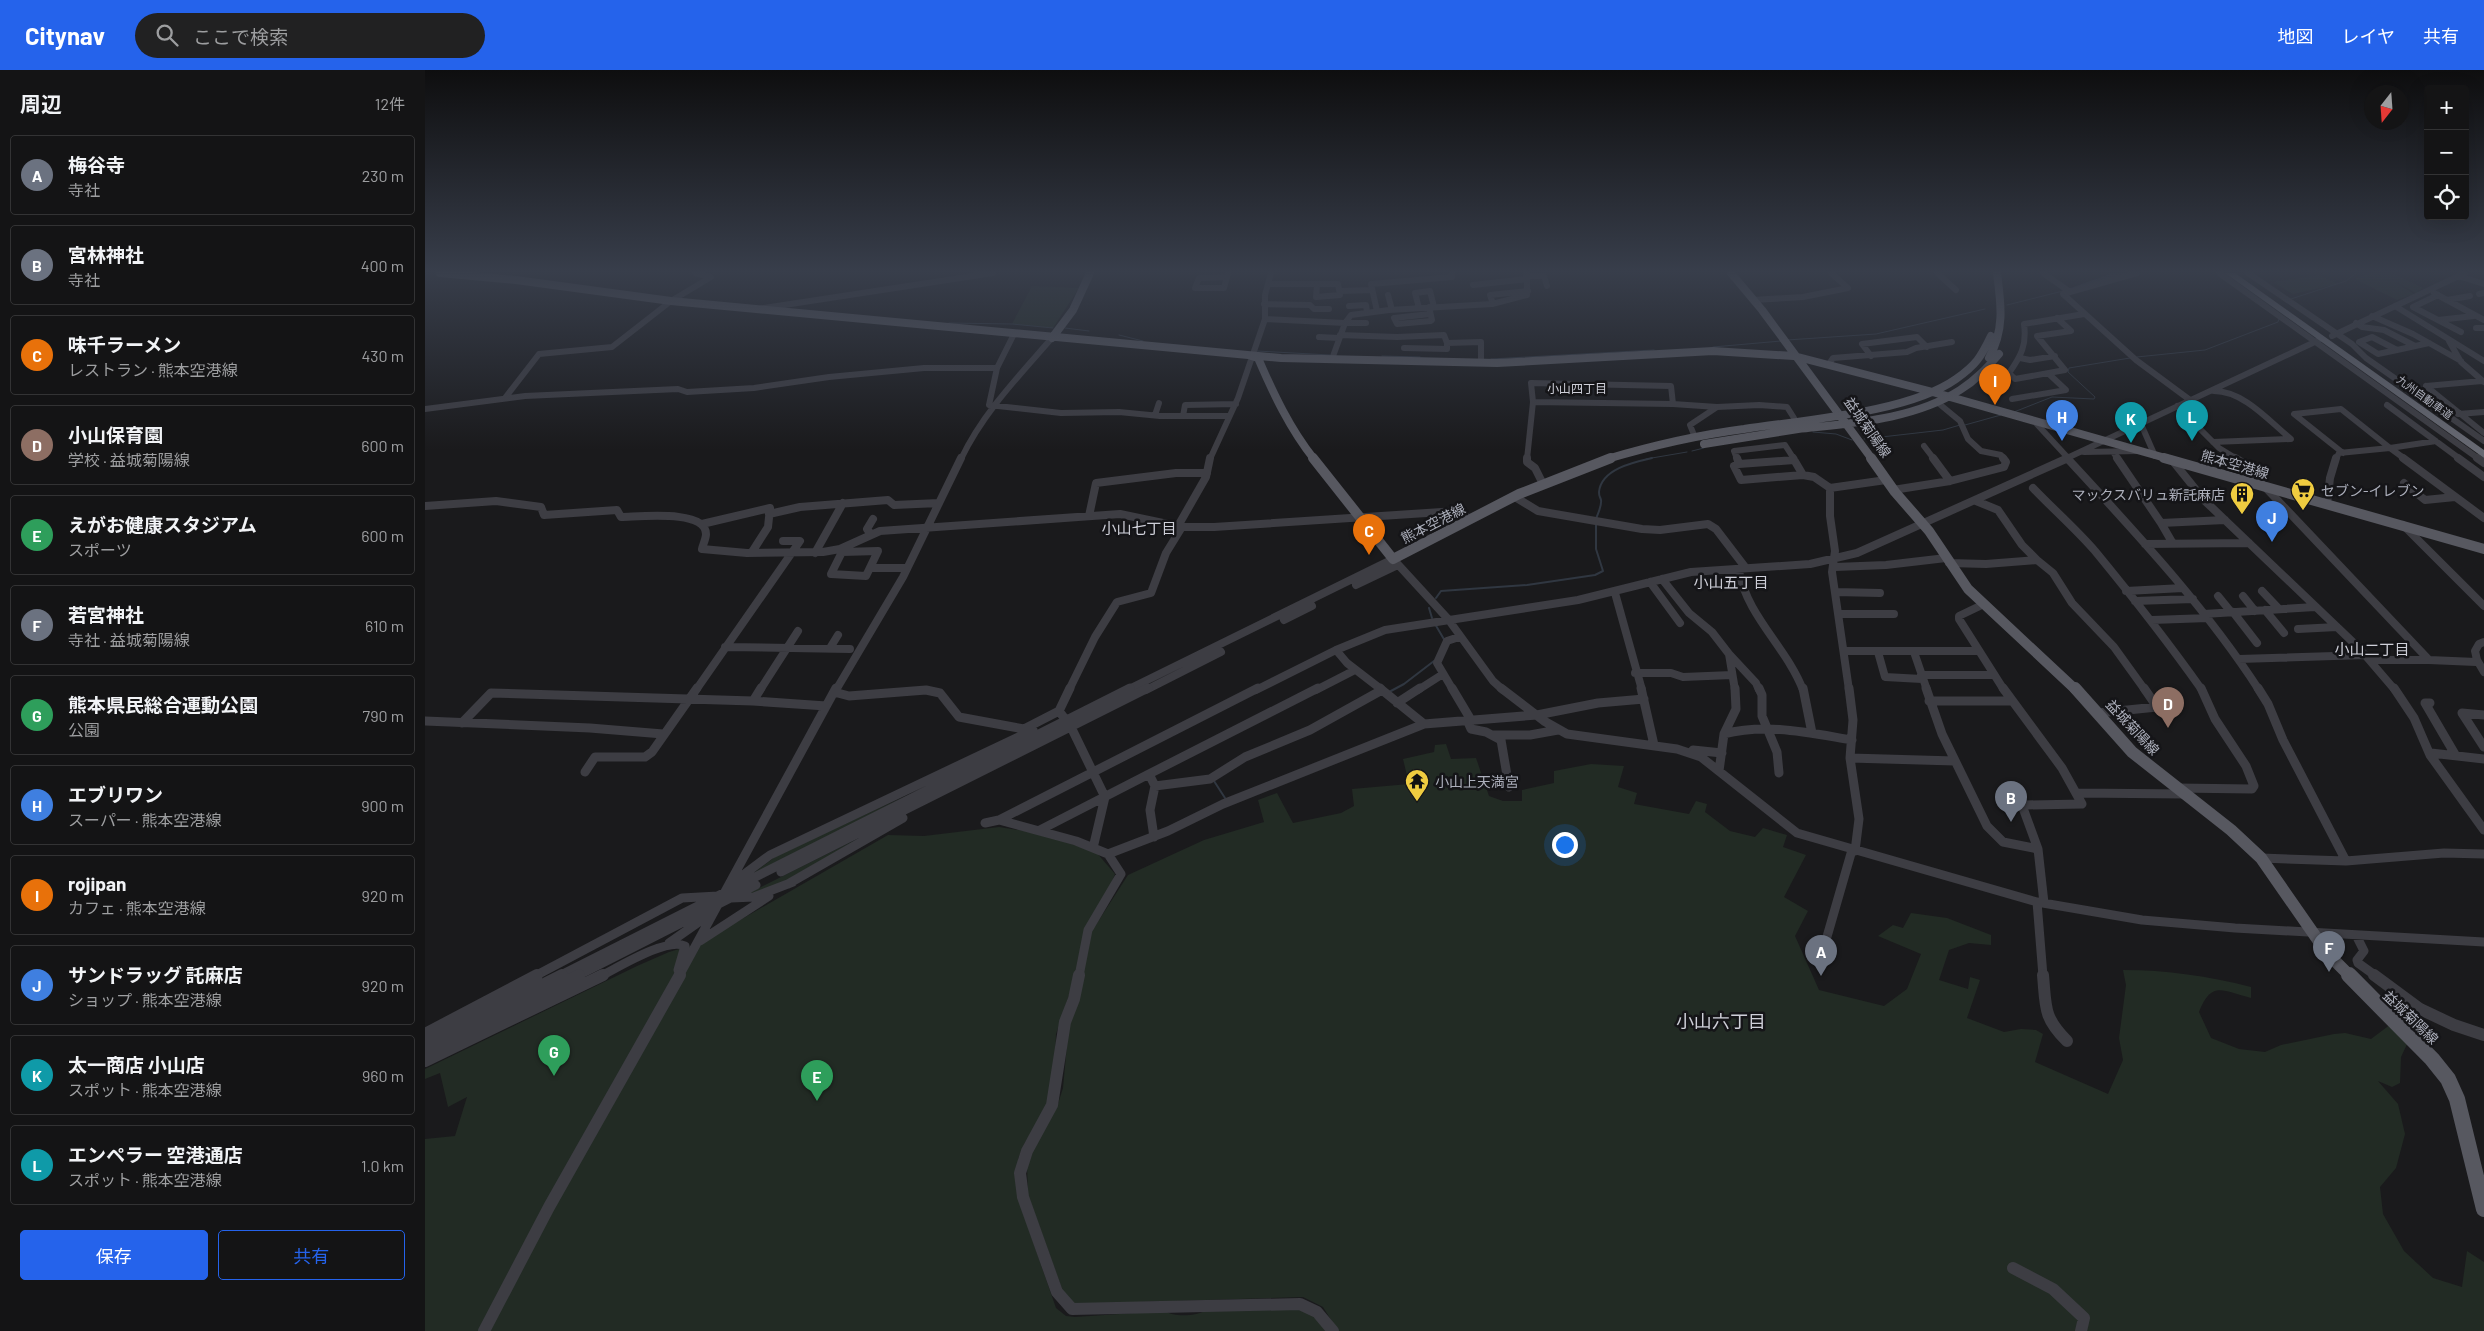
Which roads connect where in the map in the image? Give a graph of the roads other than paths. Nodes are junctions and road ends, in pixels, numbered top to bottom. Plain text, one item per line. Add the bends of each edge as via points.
1 (631, 332) edge
2 (992, 332) edge
3 (1056, 332) edge
4 (1260, 332) edge
5 (1341, 332) edge
6 (1779, 332) edge
7 (1994, 332) edge
8 (1997, 332) edge
9 (2025, 332) edge
10 (2065, 332) edge
11 (2104, 332) edge
12 (2304, 332) edge
13 (2311, 332) edge
14 (2320, 332) edge
15 (2330, 332) edge
16 (2340, 332) edge
17 (2388, 332) edge
18 (2405, 332) edge
19 (2436, 332) edge
20 (1014, 334) junction
21 (2334, 335) junction
22 (1319, 337) dead end
23 (1339, 337) junction
24 (1051, 338) junction
25 (2447, 339) junction
26 (1995, 341) junction
27 (2317, 341) junction
28 (1952, 342) dead end
29 (1447, 343) junction
30 (2429, 343) junction
31 (2415, 346) junction
32 (1927, 347) junction
33 (1404, 348) dead end
34 (2397, 350) junction
35 (1251, 356) junction
36 (1794, 356) junction
37 (1871, 356) junction
38 (2055, 356) junction
39 (2020, 358) junction
40 (2134, 358) joint
41 (1332, 359) junction
42 (2461, 360) junction
43 (2484, 361) edge
44 (1481, 362) junction
45 (1829, 364) junction
46 (997, 368) junction
47 (2050, 375) junction
48 (2233, 380) junction
49 (2483, 381) edge
50 (1620, 386) junction
51 (1929, 391) junction
52 (2211, 391) junction
53 (2227, 391) junction
54 (1949, 397) junction
55 (505, 398) junction
56 (2012, 399) dead end
57 (2190, 400) junction
58 (1533, 402) junction
59 (1623, 402) junction
60 (1937, 402) junction
61 (1159, 403) dead end
62 (1236, 404) junction
63 (1673, 404) junction
64 (2387, 405) dead end
65 (993, 406) junction
66 (2177, 406) junction
67 (1717, 407) junction
68 (425, 409) edge
69 (1837, 409) junction
70 (2484, 412) edge
71 (2458, 414) junction
72 (1155, 415) junction
73 (1183, 416) junction
74 (1228, 416) junction
75 (1795, 418) junction
76 (2034, 421) junction
77 (1847, 423) junction
78 (2141, 424) junction
79 (1963, 425) joint
80 (2483, 431) edge
81 (1695, 435) junction
82 (2105, 441) junction
83 (2436, 441) junction
84 (2484, 441) edge
85 (2213, 442) junction
86 (1669, 445) junction
87 (1923, 446) dead end
88 (2390, 448) junction
89 (2484, 448) edge
90 (2139, 451) junction
91 (2079, 452) junction
92 (2113, 452) junction
93 (2343, 453) junction
94 (2484, 455) edge
95 (2155, 456) junction
96 (2068, 458) junction
97 (1794, 460) junction
98 (2172, 460) junction
99 (2484, 463) edge
100 (1739, 464) junction
101 (1207, 473) junction
102 (1803, 475) junction
103 (2484, 477) edge
104 (1886, 480) junction
105 (1950, 481) junction
106 (2404, 483) dead end
107 (1543, 484) junction
108 (1830, 488) junction
109 (2033, 488) dead end
110 (2266, 488) junction
111 (1893, 490) junction
112 (2455, 497) junction
113 (1518, 499) junction
114 (1976, 501) junction
115 (843, 504) junction
116 (939, 504) junction
117 (2327, 504) junction
118 (425, 506) edge
119 (769, 514) junction
120 (1089, 516) junction
121 (2484, 518) edge
122 (873, 519) dead end
123 (1360, 519) junction
124 (1470, 519) junction
125 (2225, 520) junction
126 (2161, 522) junction
127 (702, 524) junction
128 (1923, 524) junction
129 (2403, 525) junction
130 (1180, 526) junction
131 (928, 527) junction
132 (870, 532) junction
133 (783, 541) dead end
134 (2172, 542) junction
135 (2249, 543) junction
136 (2145, 544) junction
137 (2484, 549) edge
138 (843, 550) junction
139 (752, 552) junction
140 (793, 553) junction
141 (815, 553) junction
142 (1948, 560) junction
143 (2037, 560) junction
144 (1396, 562) junction
145 (1835, 563) junction
146 (1745, 567) junction
147 (870, 568) junction
148 (907, 568) junction
149 (1662, 579) junction
150 (1650, 582) junction
151 (2183, 588) junction
152 (2126, 591) junction
153 (2262, 591) dead end
154 (1835, 592) junction
155 (1615, 593) junction
156 (1881, 593) dead end
157 (2218, 596) dead end
158 (2243, 596) dead end
159 (2193, 599) junction
160 (2135, 601) junction
161 (1983, 604) junction
162 (2484, 606) edge
163 (2315, 607) junction
164 (2279, 609) junction
165 (2255, 610) junction
166 (2265, 610) junction
167 (2232, 612) junction
168 (1839, 614) junction
169 (1894, 614) dead end
170 (2206, 616) junction
171 (1448, 619) junction
172 (2152, 620) junction
173 (1679, 623) dead end
174 (2337, 627) junction
175 (2299, 628) dead end
176 (798, 631) dead end
177 (2284, 634) dead end
178 (838, 635) dead end
179 (1459, 637) junction
180 (2257, 642) dead end
181 (2484, 642) edge
182 (787, 646) junction
183 (725, 647) junction
184 (830, 648) junction
185 (850, 649) dead end
186 (1336, 650) junction
187 (1845, 651) junction
188 (1978, 651) junction
189 (1878, 652) junction
190 (1914, 652) junction
191 (1729, 654) junction
192 (2368, 658) junction
193 (2239, 659) junction
194 (2429, 660) junction
195 (2476, 662) junction
196 (1355, 670) junction
197 (2484, 672) edge
198 (1635, 673) junction
199 (1443, 674) junction
200 (1732, 675) junction
201 (1994, 675) junction
202 (1922, 677) junction
203 (834, 692) junction
204 (1384, 693) junction
205 (688, 699) junction
206 (1644, 699) junction
207 (753, 701) junction
208 (1929, 701) junction
209 (2012, 701) junction
210 (1397, 703) junction
211 (2424, 703) dead end
212 (826, 706) junction
213 (1059, 711) junction
214 (2098, 713) junction
215 (1537, 715) junction
216 (2484, 715) edge
217 (1469, 720) junction
218 (425, 721) edge
219 (461, 723) junction
220 (1068, 723) junction
221 (1424, 724) junction
222 (1054, 726) junction
223 (1558, 730) junction
224 (1769, 730) junction
225 (1812, 733) junction
226 (663, 734) junction
227 (1724, 734) junction
228 (1491, 735) junction
229 (1852, 740) junction
230 (1654, 745) junction
231 (2484, 747) edge
232 (1677, 748) junction
233 (1722, 753) junction
234 (2431, 753) junction
235 (2456, 756) junction
236 (1850, 758) junction
237 (2484, 759) edge
238 (1955, 761) junction
239 (1092, 771) junction
240 (1719, 771) junction
241 (585, 772) dead end
242 (1779, 773) dead end
243 (1149, 774) junction
244 (1155, 786) junction
245 (1509, 787) dead end
246 (2181, 791) junction
247 (2078, 793) junction
248 (1105, 797) junction
249 (915, 806) junction
250 (999, 820) junction
251 (985, 823) dead end
252 (1040, 830) junction
253 (2484, 830) edge
254 (1153, 837) junction
255 (1093, 848) junction
256 (2038, 849) junction
257 (1853, 851) junction
258 (1108, 854) junction
259 (2484, 854) edge
260 (2261, 858) junction
261 (2346, 861) junction
262 (765, 877) junction
263 (793, 882) junction
264 (725, 892) junction
265 (2040, 902) junction
266 (715, 910) junction
267 (665, 927) junction
268 (2313, 932) junction
269 (2356, 935) junction
270 (698, 942) junction
271 (2484, 942) edge
272 (665, 945) junction
273 (1822, 954) dead end
274 (675, 983) junction
275 (425, 1034) edge
276 (2484, 1034) edge
277 (2067, 1041) dead end
278 (425, 1044) edge
279 (425, 1053) edge
280 (425, 1061) edge
281 (2482, 1196) edge
282 (2484, 1209) edge
283 (2013, 1268) dead end
284 (484, 1331) edge
285 (1333, 1331) edge
286 (2081, 1331) edge

1 - 55 street via 612,347 539,354
2 - 20 main road, 熊本空港線
3 - 24 main road
4 - 35 street
5 - 23 street
6 - 36 main road, 益城菊陽線
7 - 26 main road, 熊本空港線
8 - 26 main road, 熊本空港線
9 - 39 street
10 - 38 street via 2037,336
11 - 40 street
12 - 27 street
13 - 94 highway, 九州自動車道
14 - 89 highway, 九州自動車道
15 - 21 street
16 - 21 street
17 - 31 street
18 - 30 street
19 - 25 street
20 - 24 main road, 熊本空港線
20 - 46 street
21 - 84 street
22 - 23 street
23 - 29 street via 1443,334
23 - 41 street
24 - 35 main road, 熊本空港線
24 - 65 street
25 - 42 street
25 - 43 street
26 - 51 main road, 熊本空港線 via 1960,372
26 - 54 main road, 熊本空港線 via 2003,345 1990,365
26 - 86 main road, 熊本空港線 via 1969,371 1914,399
27 - 48 street
27 - 99 street
28 - 32 street
29 - 33 street via 1447,348 1422,351
29 - 44 street via 1481,342
30 - 31 street
30 - 42 street
31 - 34 street
32 - 37 street
32 - 37 street via 1917,337 1862,344
34 - 34 street via 2378,354 2359,342 2373,337
35 - 41 main road, 熊本空港線
35 - 62 street
35 - 123 main road, 熊本空港線 via 1258,358 1301,443
36 - 44 main road, 熊本空港線 via 1713,351
36 - 45 main road, 熊本空港線
36 - 69 main road, 益城菊陽線
37 - 45 street via 1833,358
38 - 39 street via 2030,360
38 - 47 street via 2065,370
39 - 47 street via 2009,373 2015,379
40 - 57 street
41 - 44 main road, 熊本空港線
42 - 49 street
45 - 51 main road, 熊本空港線
46 - 55 street via 923,368 754,388
46 - 65 street via 989,405
47 - 56 street via 2066,390
48 - 52 street
48 - 53 street
49 - 71 street via 2426,386
50 - 58 street via 1531,383
50 - 59 street
50 - 63 street via 1671,386
51 - 54 main road, 熊本空港線
51 - 69 main road, 熊本空港線
52 - 53 street
52 - 57 street
53 - 85 street via 2291,439 2239,438
54 - 60 main road, 熊本空港線
54 - 76 main road, 熊本空港線
55 - 68 street
57 - 66 street
58 - 59 street
58 - 107 street via 1527,462 1535,468
59 - 63 street
60 - 77 main road, 熊本空港線
60 - 79 street
61 - 72 street
62 - 73 street via 1185,405
62 - 74 street
63 - 67 street
64 - 83 street
65 - 72 street via 1061,413
65 - 116 street via 970,440
66 - 78 street
66 - 85 street
67 - 75 street via 1787,407
67 - 81 street via 1690,425
69 - 75 main road, 熊本空港線
69 - 77 main road, 益城菊陽線
70 - 71 street
71 - 80 street
72 - 73 street
73 - 74 street
74 - 101 street via 1211,453
75 - 81 main road, 熊本空港線
76 - 82 main road, 熊本空港線
76 - 96 street
77 - 86 main road, 熊本空港線 via 1687,447
77 - 104 main road, 益城菊陽線
78 - 82 street
78 - 95 street
79 - 105 street via 1968,439 1981,451 2001,455 2006,462 2005,467
81 - 86 main road, 熊本空港線
82 - 90 main road, 熊本空港線
82 - 91 street
83 - 88 street
83 - 103 street
85 - 110 street via 2248,466
86 - 107 main road, 熊本空港線 via 1596,463
86 - 113 main road, 熊本空港線 via 1593,469
87 - 105 street
88 - 93 street
88 - 93 street via 2341,409 2294,414
88 - 112 street
90 - 92 street
90 - 95 main road, 熊本空港線
91 - 92 street
91 - 96 street
92 - 126 street
93 - 117 street via 2339,453 2334,461 2328,481
95 - 98 main road, 熊本空港線
96 - 114 street
96 - 136 street
97 - 100 street
97 - 100 street via 1785,445 1734,451
97 - 102 street
98 - 110 main road, 熊本空港線
98 - 125 street
100 - 102 street via 1734,466 1741,480
101 - 120 street via 1176,473 1096,483
101 - 130 street
102 - 108 street via 1814,477
104 - 108 street
104 - 111 main road, 益城菊陽線
105 - 111 street
106 - 112 street via 2425,500
107 - 113 main road, 熊本空港線
108 - 145 street
109 - 152 street via 2094,550
110 - 117 main road, 熊本空港線
110 - 194 street
111 - 128 main road, 益城菊陽線
112 - 121 street
113 - 124 main road, 熊本空港線
113 - 144 main road, 熊本空港線
113 - 146 street via 1538,511 1595,522 1660,530 1708,524
114 - 128 street
114 - 143 street via 1998,510 2022,545
115 - 116 street via 888,500 894,505
115 - 119 street via 800,507
115 - 141 street
116 - 131 street
117 - 129 main road, 熊本空港線
118 - 127 street via 496,501 541,507 544,514 617,510 621,517 676,516
119 - 127 street via 770,508
119 - 139 street via 768,527
120 - 130 street via 1120,514
120 - 131 street
122 - 132 street via 867,529
123 - 124 street via 1457,512
123 - 130 street
123 - 144 main road, 熊本空港線
124 - 144 main road, 熊本空港線
125 - 126 street
125 - 135 street
126 - 134 street
127 - 139 street via 706,533 702,549
128 - 142 main road, 益城菊陽線
128 - 145 street
129 - 137 main road, 熊本空港線
129 - 162 street
130 - 213 street via 1151,593 1121,600 1114,608 1095,637
131 - 132 street
131 - 148 street
132 - 138 street
133 - 140 street via 800,541
134 - 135 street via 2177,545
134 - 136 street
135 - 163 street
136 - 151 street
138 - 141 street
138 - 147 street via 878,551
138 - 147 street via 831,574 866,576
139 - 140 street
140 - 141 street
140 - 183 street
142 - 143 street via 1986,564
142 - 145 street via 1886,565
142 - 161 main road, 益城菊陽線
143 - 214 street via 2053,572 2072,603 2115,647 2157,707
144 - 171 street
144 - 220 street
145 - 146 street
145 - 154 street via 1832,572
146 - 149 street
146 - 225 street via 1739,571 1743,586 1753,608 1799,678 1806,696
147 - 148 street
148 - 203 street
149 - 150 street
149 - 191 street
150 - 155 street
150 - 173 street
151 - 152 street
151 - 159 street
152 - 160 street
153 - 164 street
154 - 156 street
154 - 168 street
155 - 171 street
155 - 198 street
157 - 167 street
158 - 165 street
159 - 160 street
159 - 170 street
160 - 172 street
161 - 188 street via 1959,616
161 - 214 main road, 益城菊陽線
163 - 164 street
163 - 174 street
164 - 166 street
165 - 166 street
165 - 167 street
166 - 177 street
167 - 170 street
167 - 180 street
168 - 169 street
168 - 187 street
170 - 172 street
170 - 193 street
171 - 179 street
171 - 186 street via 1385,630
172 - 246 street via 2204,692 2215,719 2246,766 2254,786 2252,789
174 - 175 street
174 - 192 street
176 - 182 street
178 - 184 street
179 - 199 street via 1447,641 1437,663
179 - 215 street via 1493,681 1513,700
181 - 195 street via 2475,651
182 - 183 street
182 - 184 street
182 - 207 street
183 - 205 street
184 - 185 street
186 - 196 street
186 - 239 street
187 - 189 street
187 - 229 street via 1853,720
188 - 190 street
188 - 201 street
189 - 190 street
189 - 202 street via 1885,677
190 - 202 street
191 - 200 street
191 - 224 street via 1756,682 1762,695 1761,716
192 - 193 street
192 - 194 street
192 - 234 street via 2414,718
193 - 261 street via 2269,704 2286,747
194 - 195 street
195 - 197 street
196 - 204 street
196 - 243 street
198 - 200 street via 1671,673 1683,677
198 - 206 street
199 - 210 street
199 - 217 street
200 - 227 street via 1736,709
201 - 202 street
201 - 209 street
202 - 208 street
203 - 212 street
203 - 213 street via 849,696 926,690 939,693 959,717 1024,729
204 - 210 street
204 - 244 street via 1310,730 1245,757 1210,780
205 - 207 street
205 - 219 street via 491,693
205 - 226 street
206 - 215 street via 1598,703
206 - 230 street
207 - 212 street
208 - 209 street
208 - 238 street
209 - 247 street
210 - 221 street
211 - 235 street
212 - 264 street
213 - 220 street
214 - 246 main road, 益城菊陽線 via 2132,752
215 - 217 street
215 - 223 street
216 - 231 street via 2462,714
217 - 221 street
217 - 228 street via 1471,729
218 - 219 street
219 - 226 street
220 - 222 street
220 - 239 street
220 - 249 street
221 - 254 street via 1223,804
222 - 262 street
222 - 264 street via 1031,730 770,855
223 - 228 street via 1530,735
223 - 230 street via 1567,734
224 - 225 street
224 - 227 street
224 - 242 street via 1777,752
225 - 229 street
226 - 241 street via 645,757 595,758
227 - 233 street
228 - 245 street via 1501,740
229 - 236 street
230 - 232 street
232 - 233 street
232 - 240 street via 1701,757
233 - 240 street
234 - 235 street
234 - 253 street
235 - 237 street
236 - 238 street
236 - 257 street via 1851,782 1859,819
238 - 256 street via 1995,838 2006,845
239 - 248 street
239 - 250 street
240 - 257 street via 1797,833
243 - 244 street
243 - 248 street
244 - 254 street via 1150,810
246 - 247 street
246 - 260 main road, 益城菊陽線
247 - 256 street via 2082,804 2026,805 2023,808
248 - 252 street
248 - 255 street
249 - 262 street
249 - 263 street via 908,815
250 - 251 street
250 - 252 street
252 - 255 street
254 - 258 street
255 - 258 street
256 - 265 street
257 - 265 street
257 - 273 street
258 - 285 street via 1121,874 1088,930 1076,991 1065,1022 1052,1105 1027,1151 1020,1173 1023,1197 1057,1292 1072,1309 1300,1304 1317,1312
259 - 261 street via 2444,853
260 - 261 street
260 - 268 main road, 益城菊陽線
262 - 267 street
263 - 264 street via 754,897 737,899
263 - 270 street
264 - 266 street
264 - 275 street via 682,898
265 - 268 street via 2142,920
265 - 277 street via 2046,1010 2052,1026
266 - 270 street
266 - 272 street
267 - 278 street
267 - 279 street
268 - 269 street
268 - 281 main road, 益城菊陽線 via 2344,972 2448,1079 2459,1106
269 - 271 street
269 - 276 street via 2364,950 2358,963 2420,1009 2454,1026
270 - 274 street
272 - 274 street via 679,943 685,946
272 - 280 street
274 - 284 street via 549,1207
281 - 282 main road, 益城菊陽線
283 - 286 street via 2053,1289 2084,1318

